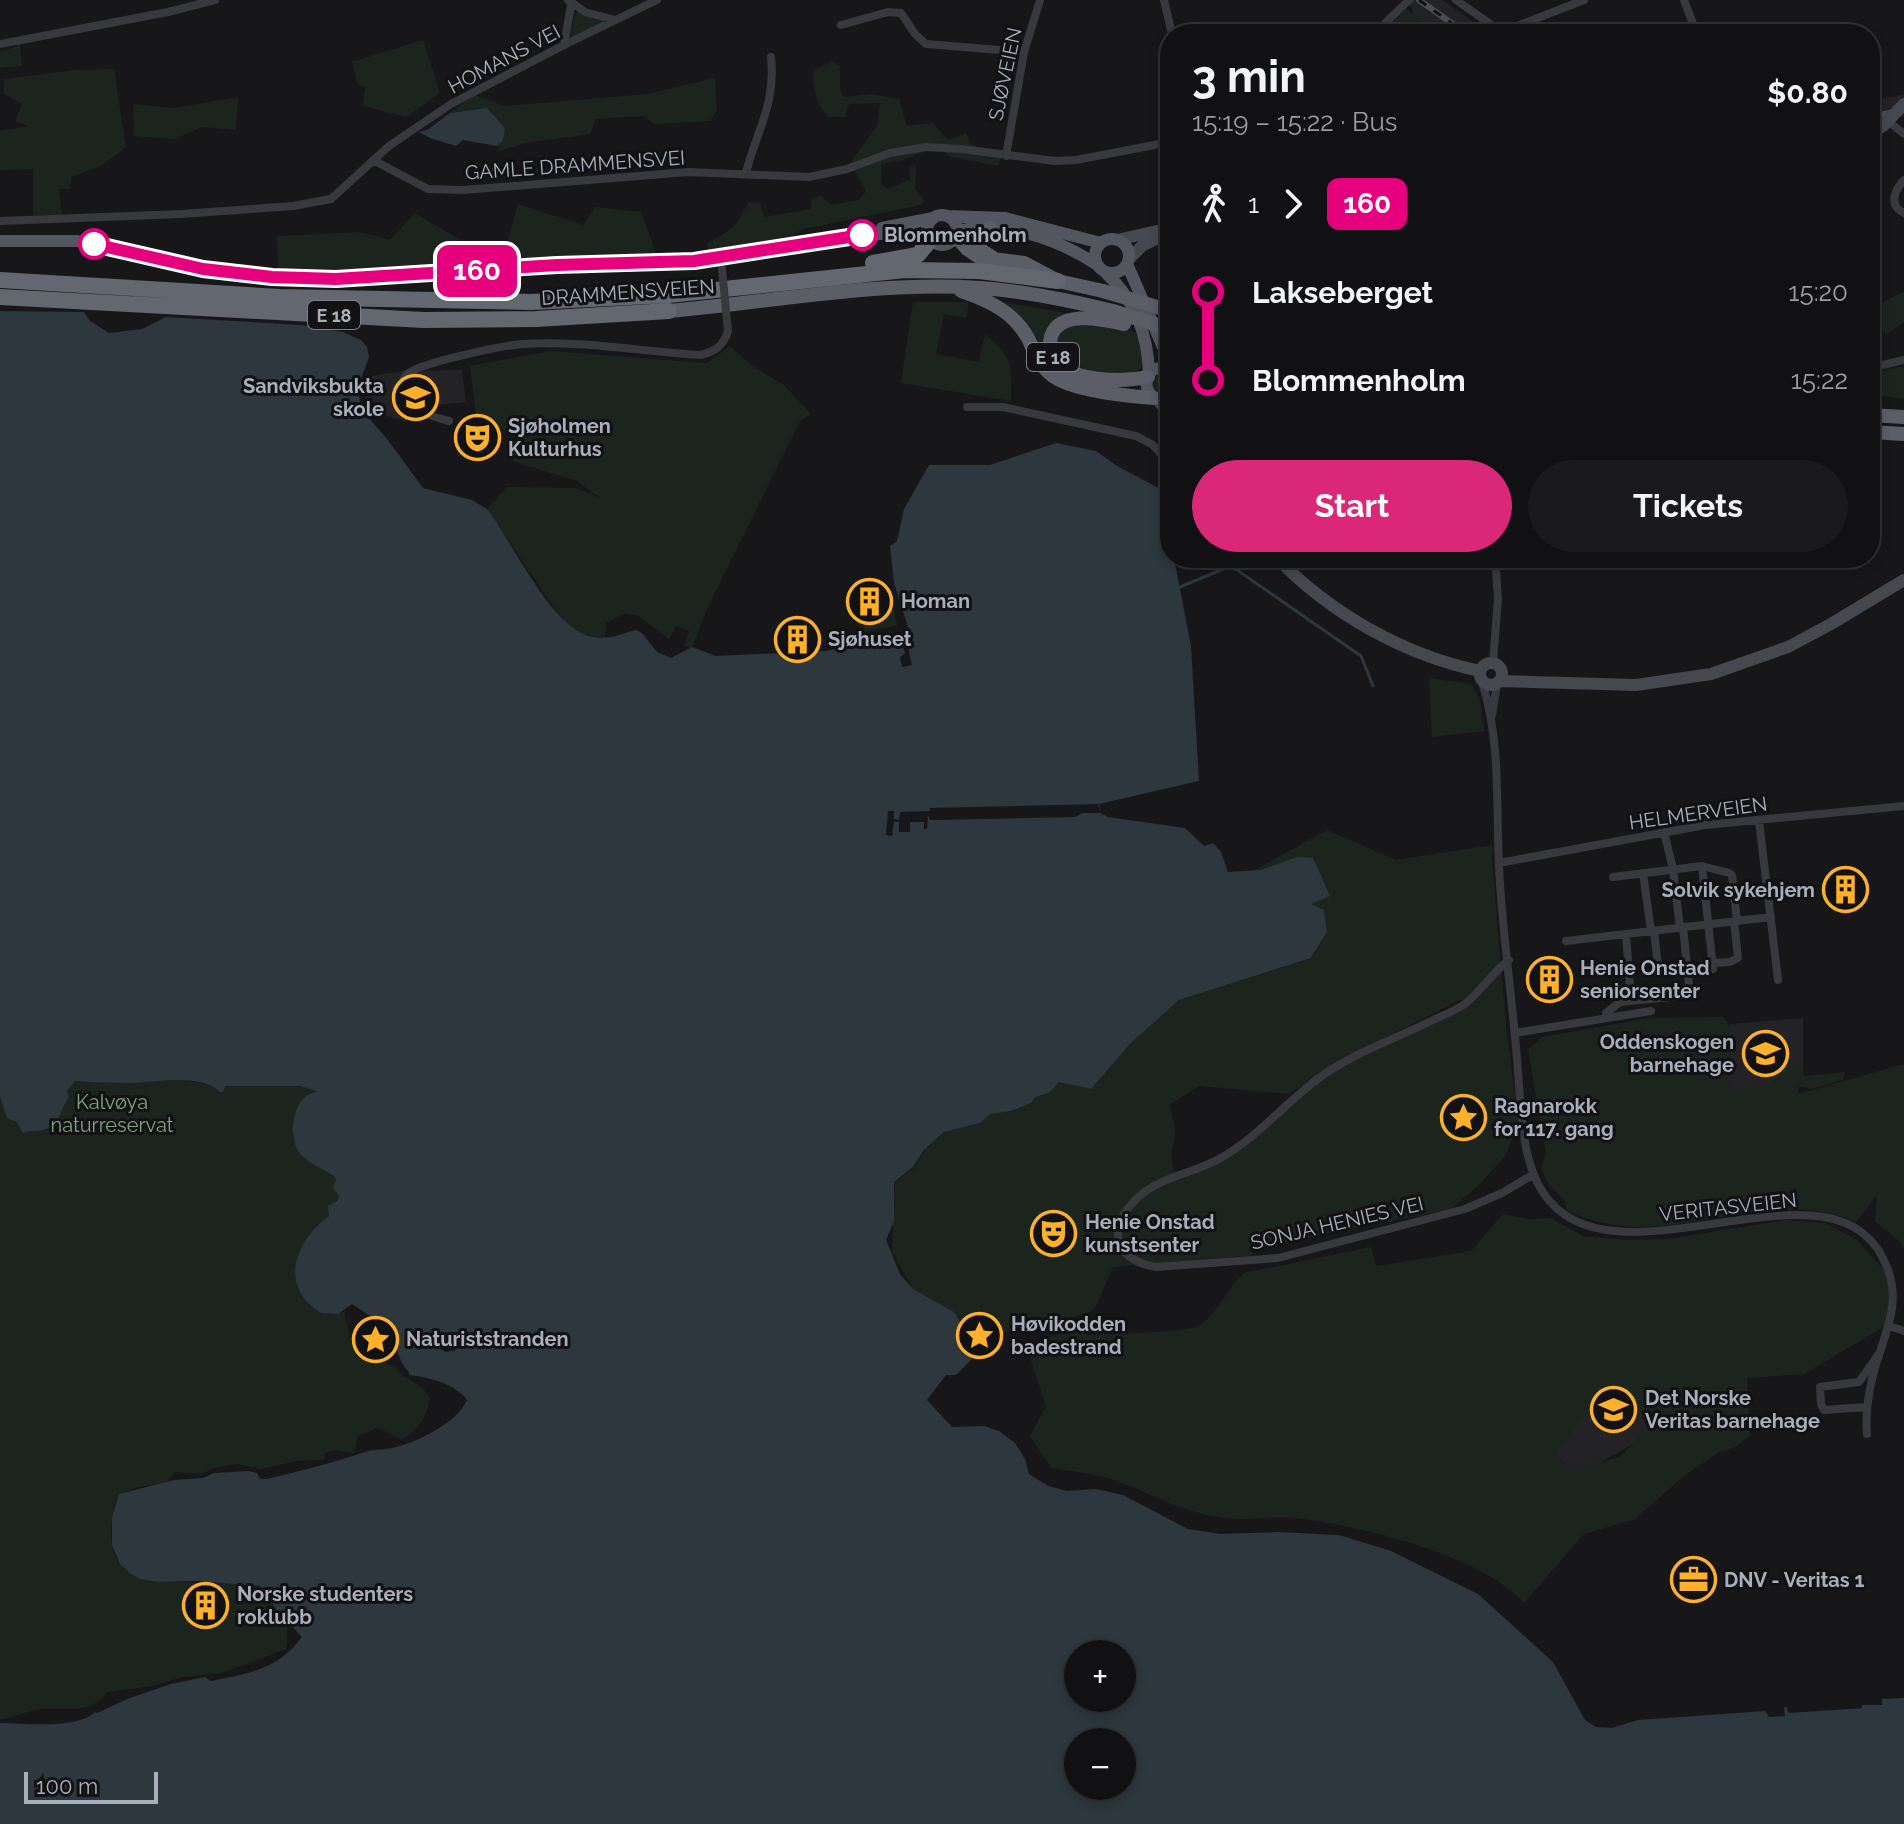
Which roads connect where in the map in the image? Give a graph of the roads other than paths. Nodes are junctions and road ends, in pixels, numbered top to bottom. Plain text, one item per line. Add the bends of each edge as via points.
1 (215, 0) edge
2 (657, 0) edge
3 (1040, 0) edge
4 (1164, 0) edge
5 (1409, 0) edge
6 (1456, 0) edge
7 (1584, 0) edge
8 (1684, 0) edge
9 (569, 2) edge
10 (615, 20) junction
11 (1170, 24) edge
12 (1384, 24) edge
13 (1490, 24) edge
14 (1522, 24) edge
15 (1693, 24) edge
16 (841, 25) dead end
17 (0, 44) edge
18 (564, 45) junction
19 (1024, 52) junction
20 (771, 57) dead end
21 (1904, 104) edge
22 (1888, 123) junction
23 (1880, 128) edge
24 (1904, 134) edge
25 (1160, 144) edge
26 (1006, 156) junction
27 (373, 160) junction
28 (746, 173) junction
29 (1904, 180) edge
30 (1904, 213) edge
31 (947, 216) junction
32 (933, 218) junction
33 (0, 221) edge
34 (990, 228) junction
35 (1160, 232) edge
36 (957, 234) junction
37 (864, 235) junction
38 (1160, 236) edge
39 (930, 237) junction
40 (1117, 240) junction
41 (0, 241) edge
42 (1101, 243) junction
43 (992, 258) junction
44 (1128, 261) junction
45 (722, 264) junction
46 (1101, 268) junction
47 (812, 279) junction
48 (0, 280) edge
49 (1058, 281) junction
50 (941, 287) junction
51 (0, 297) edge
52 (1160, 308) edge
53 (669, 311) joint
54 (1160, 326) edge
55 (1160, 336) edge
56 (1160, 340) edge
57 (1904, 360) edge
58 (1880, 366) edge
59 (1160, 367) edge
60 (1148, 375) junction
61 (1160, 399) edge
62 (1160, 400) edge
63 (967, 407) dead end
64 (1880, 416) edge
65 (1904, 417) edge
66 (449, 421) dead end
67 (1880, 433) edge
68 (1904, 434) edge
69 (1160, 453) edge
70 (1289, 568) edge
71 (1496, 568) edge
72 (1904, 580) edge
73 (1498, 674) junction
74 (1481, 676) junction
75 (1492, 716) junction
76 (1904, 806) edge
77 (1759, 821) junction
78 (1664, 832) junction
79 (1499, 863) junction
80 (1702, 866) junction
81 (1673, 869) junction
82 (1643, 873) junction
83 (1613, 877) dead end
84 (1771, 917) junction
85 (1736, 921) junction
86 (1708, 924) junction
87 (1681, 928) junction
88 (1653, 931) junction
89 (1626, 934) junction
90 (1566, 941) dead end
91 (1509, 960) junction
92 (1658, 966) dead end
93 (1778, 980) dead end
94 (1631, 1001) junction
95 (1651, 1011) dead end
96 (1607, 1018) junction
97 (1515, 1033) junction
98 (1534, 1174) junction
99 (1889, 1326) junction
100 (1904, 1331) edge
101 (1879, 1355) junction
102 (1867, 1407) junction
103 (1867, 1434) dead end

1 - 17 street
2 - 10 street, HOMANS VEI
3 - 19 street, SJØVEIEN
4 - 11 street
5 - 12 street
6 - 13 street
7 - 14 street
8 - 15 street
9 - 10 street
9 - 18 street
10 - 18 street, HOMANS VEI
16 - 19 street via 901,13 926,44
18 - 27 street, HOMANS VEI via 451,104
19 - 26 street, SJØVEIEN
20 - 28 street via 770,102
21 - 22 main road, bridge
22 - 23 main road
22 - 24 street
25 - 26 street, GAMLE DRAMMENSVEI via 1076,160
26 - 28 street, GAMLE DRAMMENSVEI via 926,147 809,177
27 - 28 street, GAMLE DRAMMENSVEI via 439,190 688,172
27 - 33 street via 338,194 319,202
29 - 30 street via 1894,200
31 - 32 main road
31 - 36 main road via 955,221
31 - 42 main road via 1005,218
32 - 37 main road
32 - 39 main road
34 - 36 main road
34 - 43 highway via 978,243
34 - 46 main road via 1050,241
35 - 40 main road
36 - 39 main road via 946,244
36 - 43 highway, E 18 via 973,254
37 - 39 main road via 912,232
37 - 45 main road
38 - 44 main road
39 - 47 highway, E 18 via 910,258 835,266
40 - 42 main road
40 - 44 main road via 1126,247
41 - 45 main road via 77,241 203,269 272,277 420,276 543,265
42 - 46 main road via 1095,252
43 - 49 highway, E 18 via 1024,263
44 - 46 main road via 1118,272
44 - 56 main road
45 - 66 street, bridge via 728,331 724,344 713,352 525,344 407,375 402,384 413,406
46 - 60 main road via 1142,325
47 - 48 highway, DRAMMENSVEIEN / E 18 via 668,295 531,302 280,297
47 - 49 highway, DRAMMENSVEIEN / E 18 via 942,269
49 - 52 highway, DRAMMENSVEIEN / E 18, bridge
50 - 53 highway, DRAMMENSVEIEN / E 18 via 870,289
50 - 54 highway, DRAMMENSVEIEN / E 18, bridge via 1033,294
50 - 62 highway, E 18 via 1004,309 1057,379
51 - 53 highway, DRAMMENSVEIEN / E 18 via 424,320
55 - 60 highway, E 18 via 1098,319 1069,319 1054,331 1050,343 1057,363 1078,374 1120,381
57 - 58 street
59 - 60 main road
60 - 61 main road via 1147,389
63 - 69 street via 1003,407 1136,436
64 - 65 highway
67 - 68 highway
70 - 74 main road via 1375,632
71 - 73 street
72 - 73 main road via 1788,647 1711,674 1636,685
73 - 74 main road via 1490,685
73 - 74 main road via 1484,666
73 - 75 street
74 - 75 street
75 - 79 street
76 - 77 street, HELMERVEIEN
77 - 78 street, HELMERVEIEN
77 - 84 street
78 - 79 street, HELMERVEIEN
78 - 81 street
79 - 91 street
80 - 81 street
80 - 85 street via 1732,875
80 - 86 street
81 - 82 street
81 - 87 street
82 - 83 street
82 - 88 street
84 - 85 street
84 - 93 street
85 - 86 street
85 - 86 street via 1738,958 1713,966
86 - 87 street
87 - 88 street
87 - 94 street via 1690,995
88 - 89 street
88 - 92 street
89 - 90 street
89 - 94 street
91 - 97 street
91 - 98 street, SONJA HENIES VEI via 1465,1004 1346,1061 1219,1159 1143,1191 1122,1216 1116,1233 1129,1255 1156,1267 1278,1258 1465,1209
94 - 96 street via 1616,1004
95 - 96 street
96 - 97 street
97 - 98 street via 1523,1127
98 - 99 street, VERITASVEIEN via 1544,1195 1561,1212 1614,1232 1794,1215 1846,1223 1874,1245 1888,1270 1893,1293
99 - 100 street
99 - 101 street, VERITASVEIEN
101 - 102 street, VERITASVEIEN
101 - 102 street, VERITASVEIEN via 1859,1382 1820,1387 1824,1410
102 - 103 street, VERITASVEIEN

